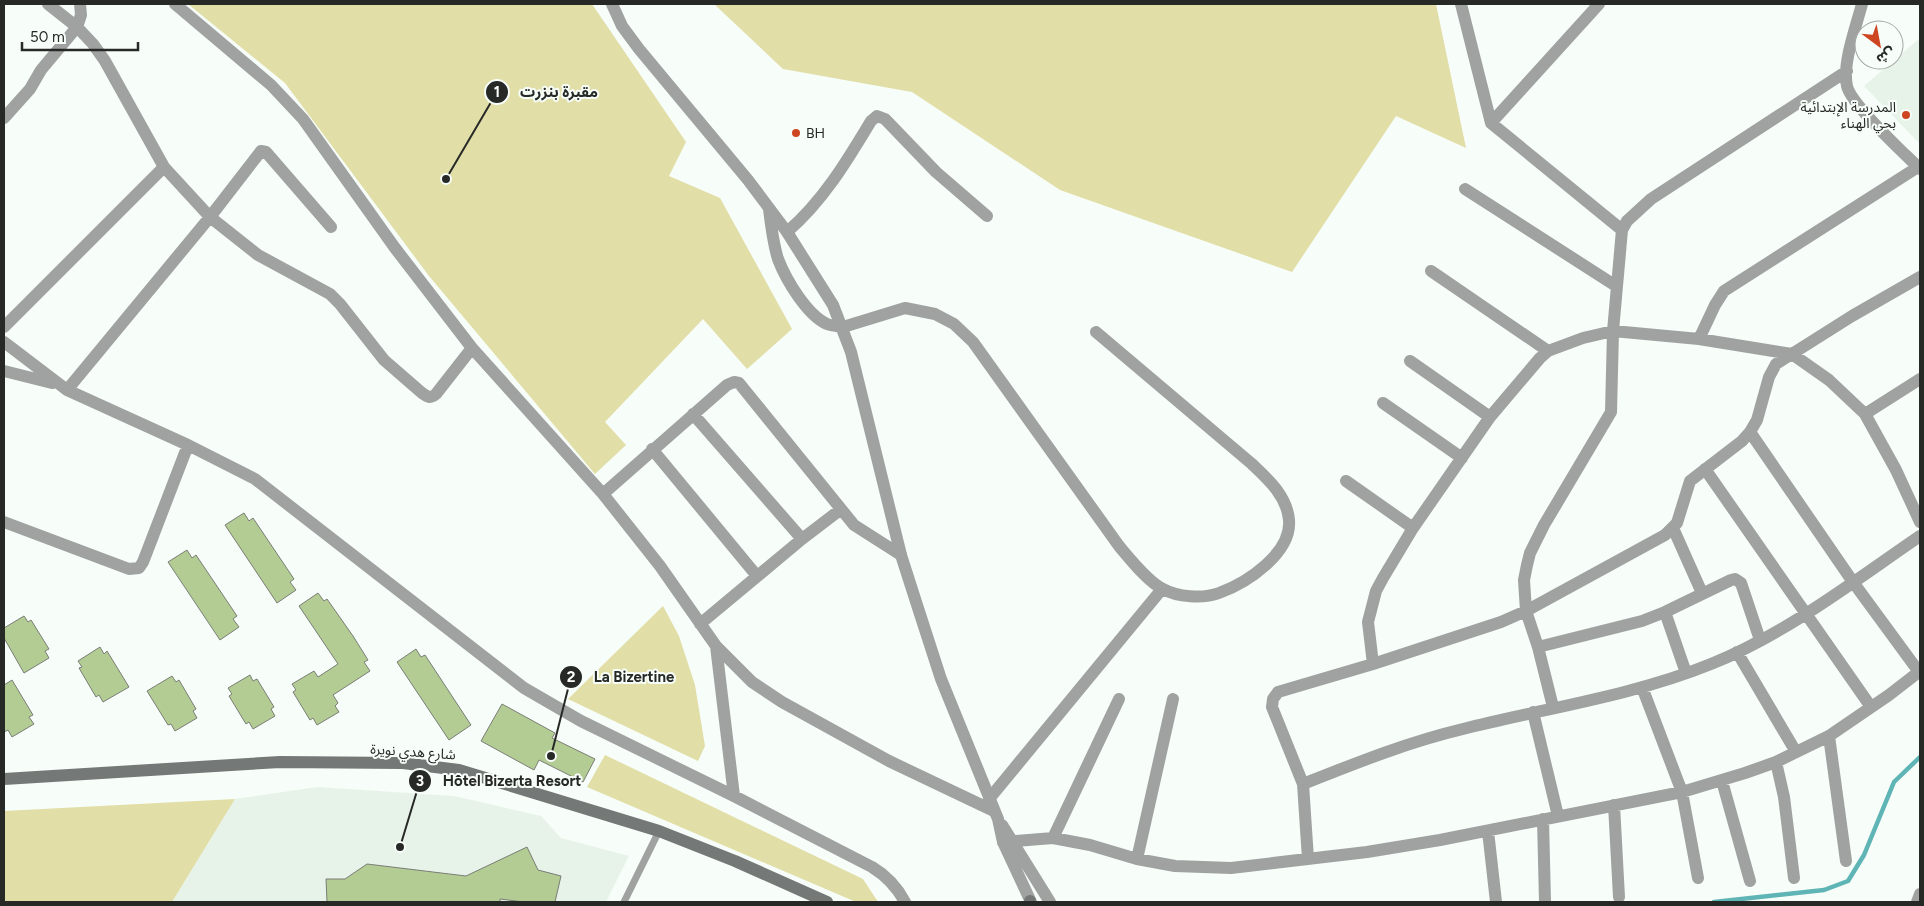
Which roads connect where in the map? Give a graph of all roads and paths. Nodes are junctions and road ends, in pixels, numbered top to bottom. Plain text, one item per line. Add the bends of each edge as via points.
1 (48, 4) edge
2 (80, 4) edge
3 (175, 4) edge
4 (612, 4) edge
5 (1461, 4) edge
6 (1599, 4) edge
7 (1862, 4) edge
8 (77, 27) junction
9 (1847, 71) junction
10 (4, 118) edge
11 (1492, 123) junction
12 (164, 167) junction
13 (1919, 168) edge
14 (1465, 189) dead end
15 (768, 206) junction
16 (986, 216) dead end
17 (210, 217) junction
18 (332, 228) dead end
19 (1622, 230) junction
20 (787, 232) junction
21 (1431, 271) dead end
22 (1920, 276) edge
23 (1616, 286) junction
24 (4, 327) edge
25 (843, 327) junction
26 (1613, 331) junction
27 (1096, 332) dead end
28 (1699, 339) junction
29 (4, 342) edge
30 (472, 348) junction
31 (1548, 351) junction
32 (1792, 354) junction
33 (1410, 361) dead end
34 (4, 371) edge
35 (1920, 379) edge
36 (62, 387) junction
37 (1383, 403) dead end
38 (693, 414) junction
39 (1865, 414) junction
40 (1490, 417) junction
41 (1750, 432) junction
42 (188, 445) junction
43 (652, 449) junction
44 (1462, 458) junction
45 (1705, 469) junction
46 (1346, 481) dead end
47 (603, 494) junction
48 (840, 510) junction
49 (4, 522) edge
50 (1920, 522) edge
51 (1412, 528) junction
52 (1673, 528) junction
53 (1920, 536) edge
54 (802, 539) junction
55 (902, 555) junction
56 (757, 576) junction
57 (1853, 582) junction
58 (1162, 589) junction
59 (1702, 593) junction
60 (1526, 611) junction
61 (1665, 612) junction
62 (1806, 613) junction
63 (700, 624) junction
64 (1760, 640) junction
65 (716, 646) junction
66 (1538, 648) junction
67 (1737, 652) junction
68 (1373, 664) junction
69 (1919, 672) edge
70 (1686, 673) junction
71 (1642, 688) junction
72 (1119, 699) dead end
73 (1173, 699) dead end
74 (1871, 707) junction
75 (1553, 708) junction
76 (1533, 712) junction
77 (1829, 736) junction
78 (1796, 752) junction
79 (1776, 762) junction
80 (4, 779) edge
81 (1722, 781) junction
82 (1303, 784) junction
83 (1682, 792) junction
84 (734, 796) junction
85 (1614, 806) junction
86 (993, 809) junction
87 (1558, 816) junction
88 (1543, 819) junction
89 (659, 831) junction
90 (1488, 831) junction
91 (1053, 838) junction
92 (1008, 842) junction
93 (1137, 859) junction
94 (1308, 859) junction
95 (1846, 861) dead end
96 (1698, 878) dead end
97 (1794, 878) dead end
98 (1750, 881) dead end
99 (1920, 894) edge
100 (1619, 897) dead end
101 (624, 902) edge
102 (827, 902) edge
103 (905, 902) edge
104 (1030, 902) edge
105 (1050, 902) edge
106 (1496, 902) edge
107 (1545, 902) edge
108 (1917, 902) edge

1 - 8 street
2 - 8 street
3 - 30 street via 271,85 303,119 395,248
4 - 15 street via 622,26 639,49
5 - 11 street
6 - 11 street
7 - 9 street
8 - 10 street
8 - 12 street via 105,61
9 - 13 street via 1847,85 1853,100
9 - 19 street via 1651,199 1626,221
11 - 19 street
12 - 17 street
12 - 24 street
13 - 28 street via 1724,291
14 - 23 street
15 - 20 street
15 - 25 street via 778,259 792,285 808,310 829,325
16 - 20 street via 936,172 885,119 877,116 820,200
17 - 18 street via 259,153 264,151
17 - 30 street via 258,255 330,294 384,360 428,398 436,394
17 - 36 street
19 - 23 street
20 - 25 street via 833,305
21 - 31 street
22 - 32 street
23 - 26 street
25 - 55 street
25 - 58 street via 905,308 936,314 954,324 973,342 1119,546
26 - 28 street
26 - 31 street
26 - 60 street via 1611,412 1530,553 1524,580
27 - 58 street via 1252,464 1283,500 1289,518 1289,534 1281,549 1236,585 1218,594 1195,596
28 - 32 street
29 - 36 street
30 - 47 street
31 - 40 street
32 - 39 street via 1829,380
32 - 41 street via 1772,370 1757,420
33 - 40 street
34 - 36 street
35 - 39 street
36 - 42 street
37 - 44 street
38 - 43 street
38 - 48 street via 727,385 739,383
38 - 54 street
39 - 50 street
40 - 44 street
41 - 45 street
41 - 57 street
42 - 49 street via 139,568 129,569
42 - 84 street via 255,479 524,688 581,721
43 - 47 street
43 - 56 street
44 - 51 street
45 - 52 street via 1690,481 1678,523
45 - 62 street
46 - 51 street
47 - 63 street via 660,566
48 - 54 street
48 - 55 street via 854,525
51 - 68 street via 1382,578 1371,607 1368,622
52 - 59 street
52 - 60 street
53 - 57 street
54 - 56 street
55 - 86 street via 941,679
56 - 63 street
57 - 62 street
57 - 69 street
58 - 86 street
59 - 61 street
59 - 64 street via 1731,580 1739,581
60 - 66 street
60 - 68 street via 1480,630
61 - 66 street
61 - 70 street
62 - 64 street
62 - 74 street
63 - 65 street
64 - 67 street
65 - 84 street
65 - 86 street via 752,682 782,702 889,761
66 - 75 street
67 - 70 street
67 - 78 street
68 - 82 street via 1278,692 1273,699 1274,715
69 - 74 street
70 - 71 street
71 - 75 street
71 - 83 street
72 - 91 street
73 - 93 street
74 - 77 street
75 - 76 street
76 - 82 street via 1390,750
76 - 87 street
77 - 78 street
77 - 95 street
78 - 79 street
79 - 81 street
79 - 97 street via 1784,797
80 - 89 main road, شارع هدي نويرة via 280,762 403,763 481,775
81 - 83 street
81 - 98 street
82 - 94 street
83 - 85 street
83 - 96 street
84 - 103 street via 882,873
85 - 87 street
85 - 100 street
86 - 92 street
87 - 88 street
88 - 90 street
88 - 107 street
89 - 101 lane
89 - 102 main road, شارع هدي نويرة
90 - 94 street via 1376,851
90 - 106 street
91 - 92 street
91 - 93 street
92 - 104 street
92 - 105 street
93 - 94 street via 1175,866 1231,868
99 - 108 street

